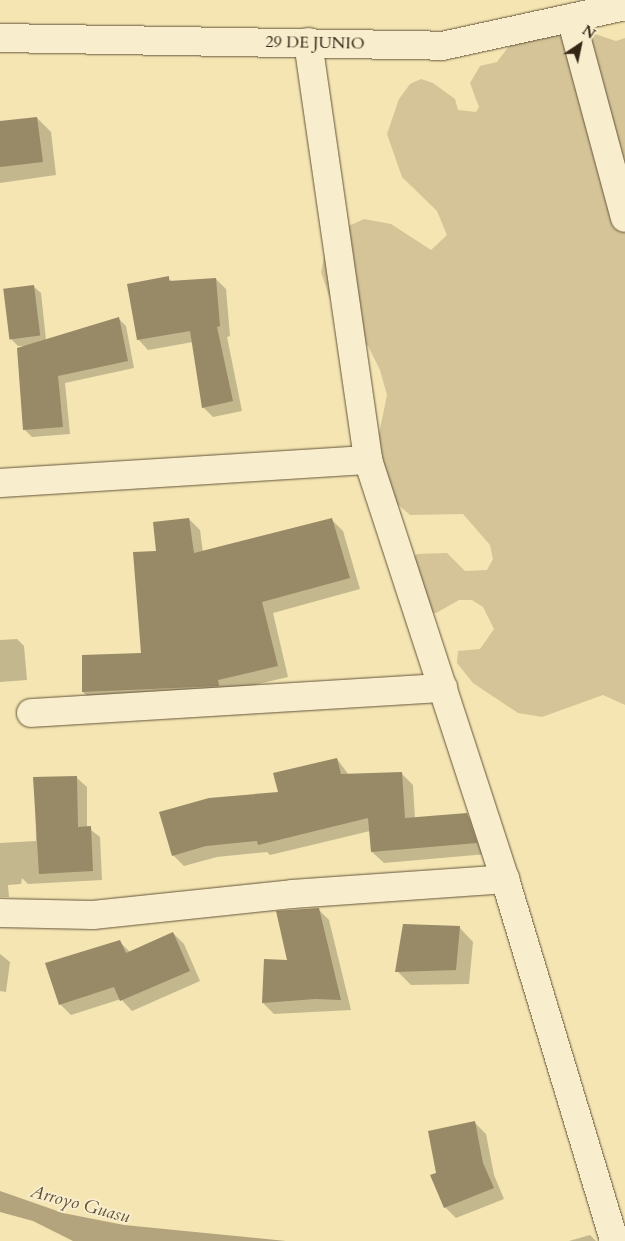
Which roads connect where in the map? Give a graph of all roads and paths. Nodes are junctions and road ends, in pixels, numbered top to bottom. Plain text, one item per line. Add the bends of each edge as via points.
1 (625, 6) edge
2 (571, 18) junction
3 (0, 38) edge
4 (308, 42) junction
5 (625, 218) edge
6 (368, 460) junction
7 (0, 483) edge
8 (443, 688) junction
9 (31, 713) dead end
10 (505, 879) junction
11 (0, 913) edge
12 (614, 1241) edge

1 - 2 street, 29 DE JUNIO
2 - 4 street, 29 DE JUNIO via 442,46
2 - 5 street
3 - 4 street, 29 DE JUNIO
4 - 6 street
6 - 7 street
6 - 8 street
8 - 9 street
8 - 10 street
10 - 11 street via 292,894 93,915
10 - 12 street

